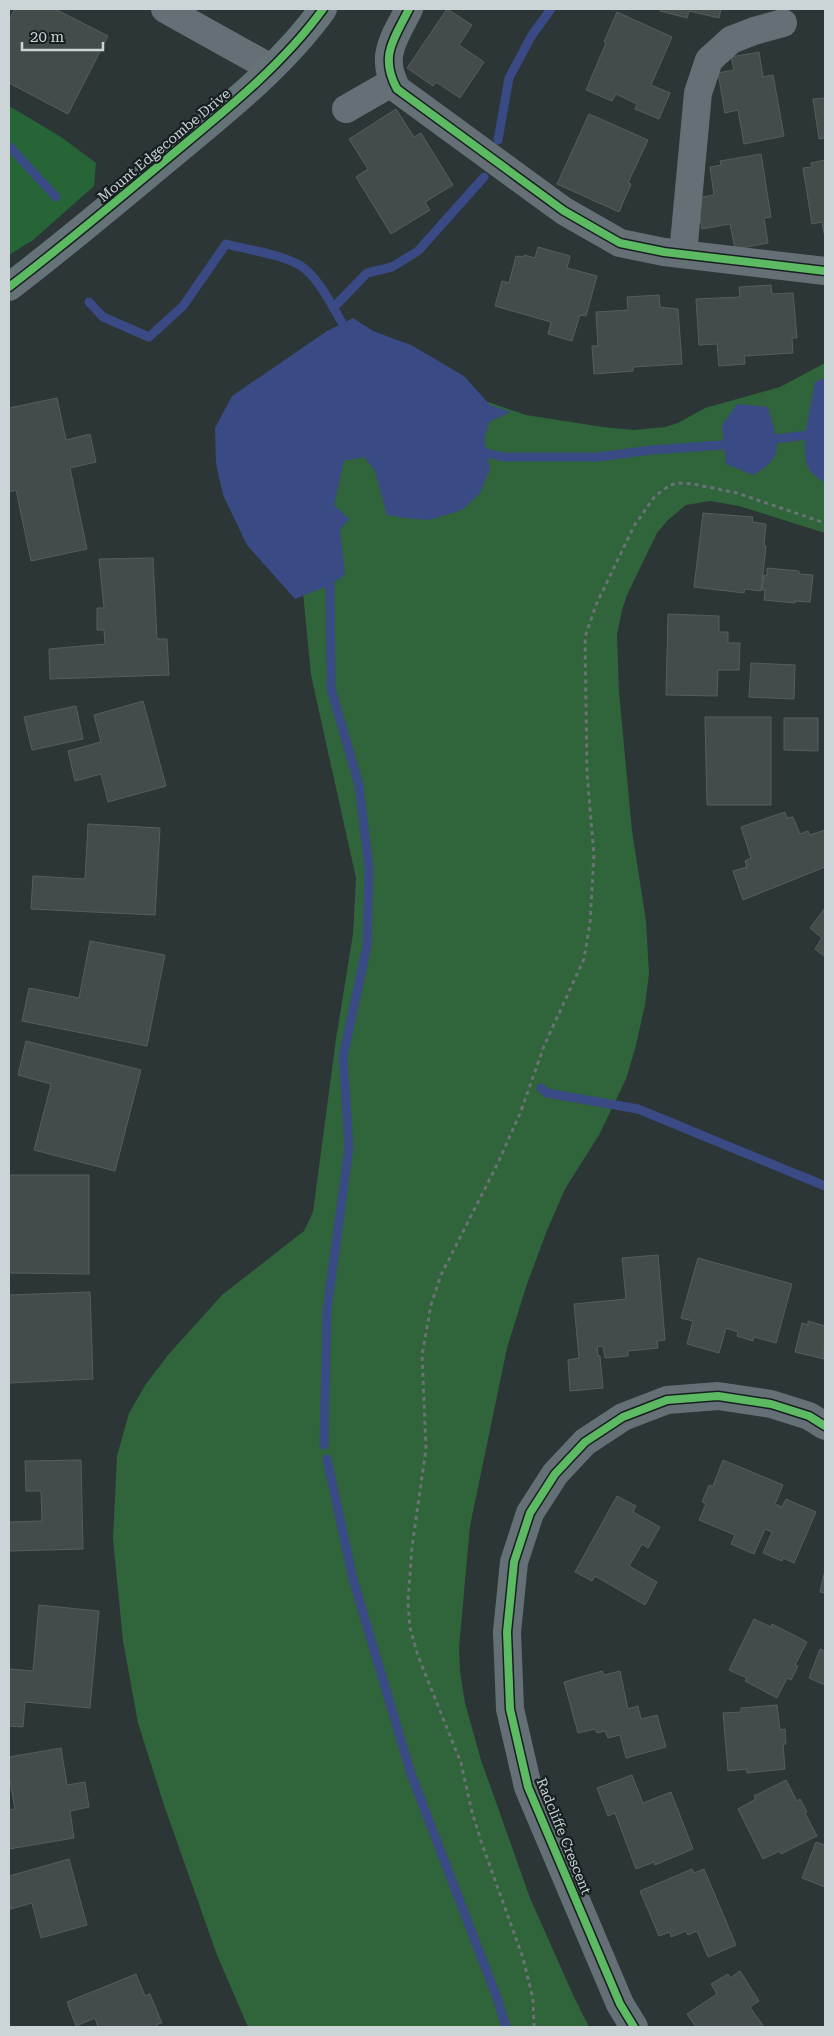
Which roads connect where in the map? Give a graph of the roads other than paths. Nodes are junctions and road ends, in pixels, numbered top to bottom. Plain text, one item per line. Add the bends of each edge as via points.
1 (164, 9) edge
2 (323, 9) edge
3 (409, 9) edge
4 (783, 23) dead end
5 (271, 68) junction
6 (393, 82) junction
7 (346, 109) dead end
8 (683, 254) junction
9 (825, 271) edge
10 (9, 287) edge
11 (825, 1426) edge
12 (634, 2027) edge

1 - 5 street
2 - 5 street, Mount Edgecombe Drive
3 - 6 street via 392,44 388,61
4 - 8 street via 731,40 709,60 698,94
5 - 10 street, Mount Edgecombe Drive via 227,109
6 - 7 street
6 - 8 street via 397,89 564,212 620,242
8 - 9 street
11 - 12 street, Radcliffe Crescent via 809,1416 772,1404 718,1396 668,1400 623,1417 585,1442 555,1474 530,1512 514,1562 507,1632 510,1710 528,1787 620,2004

